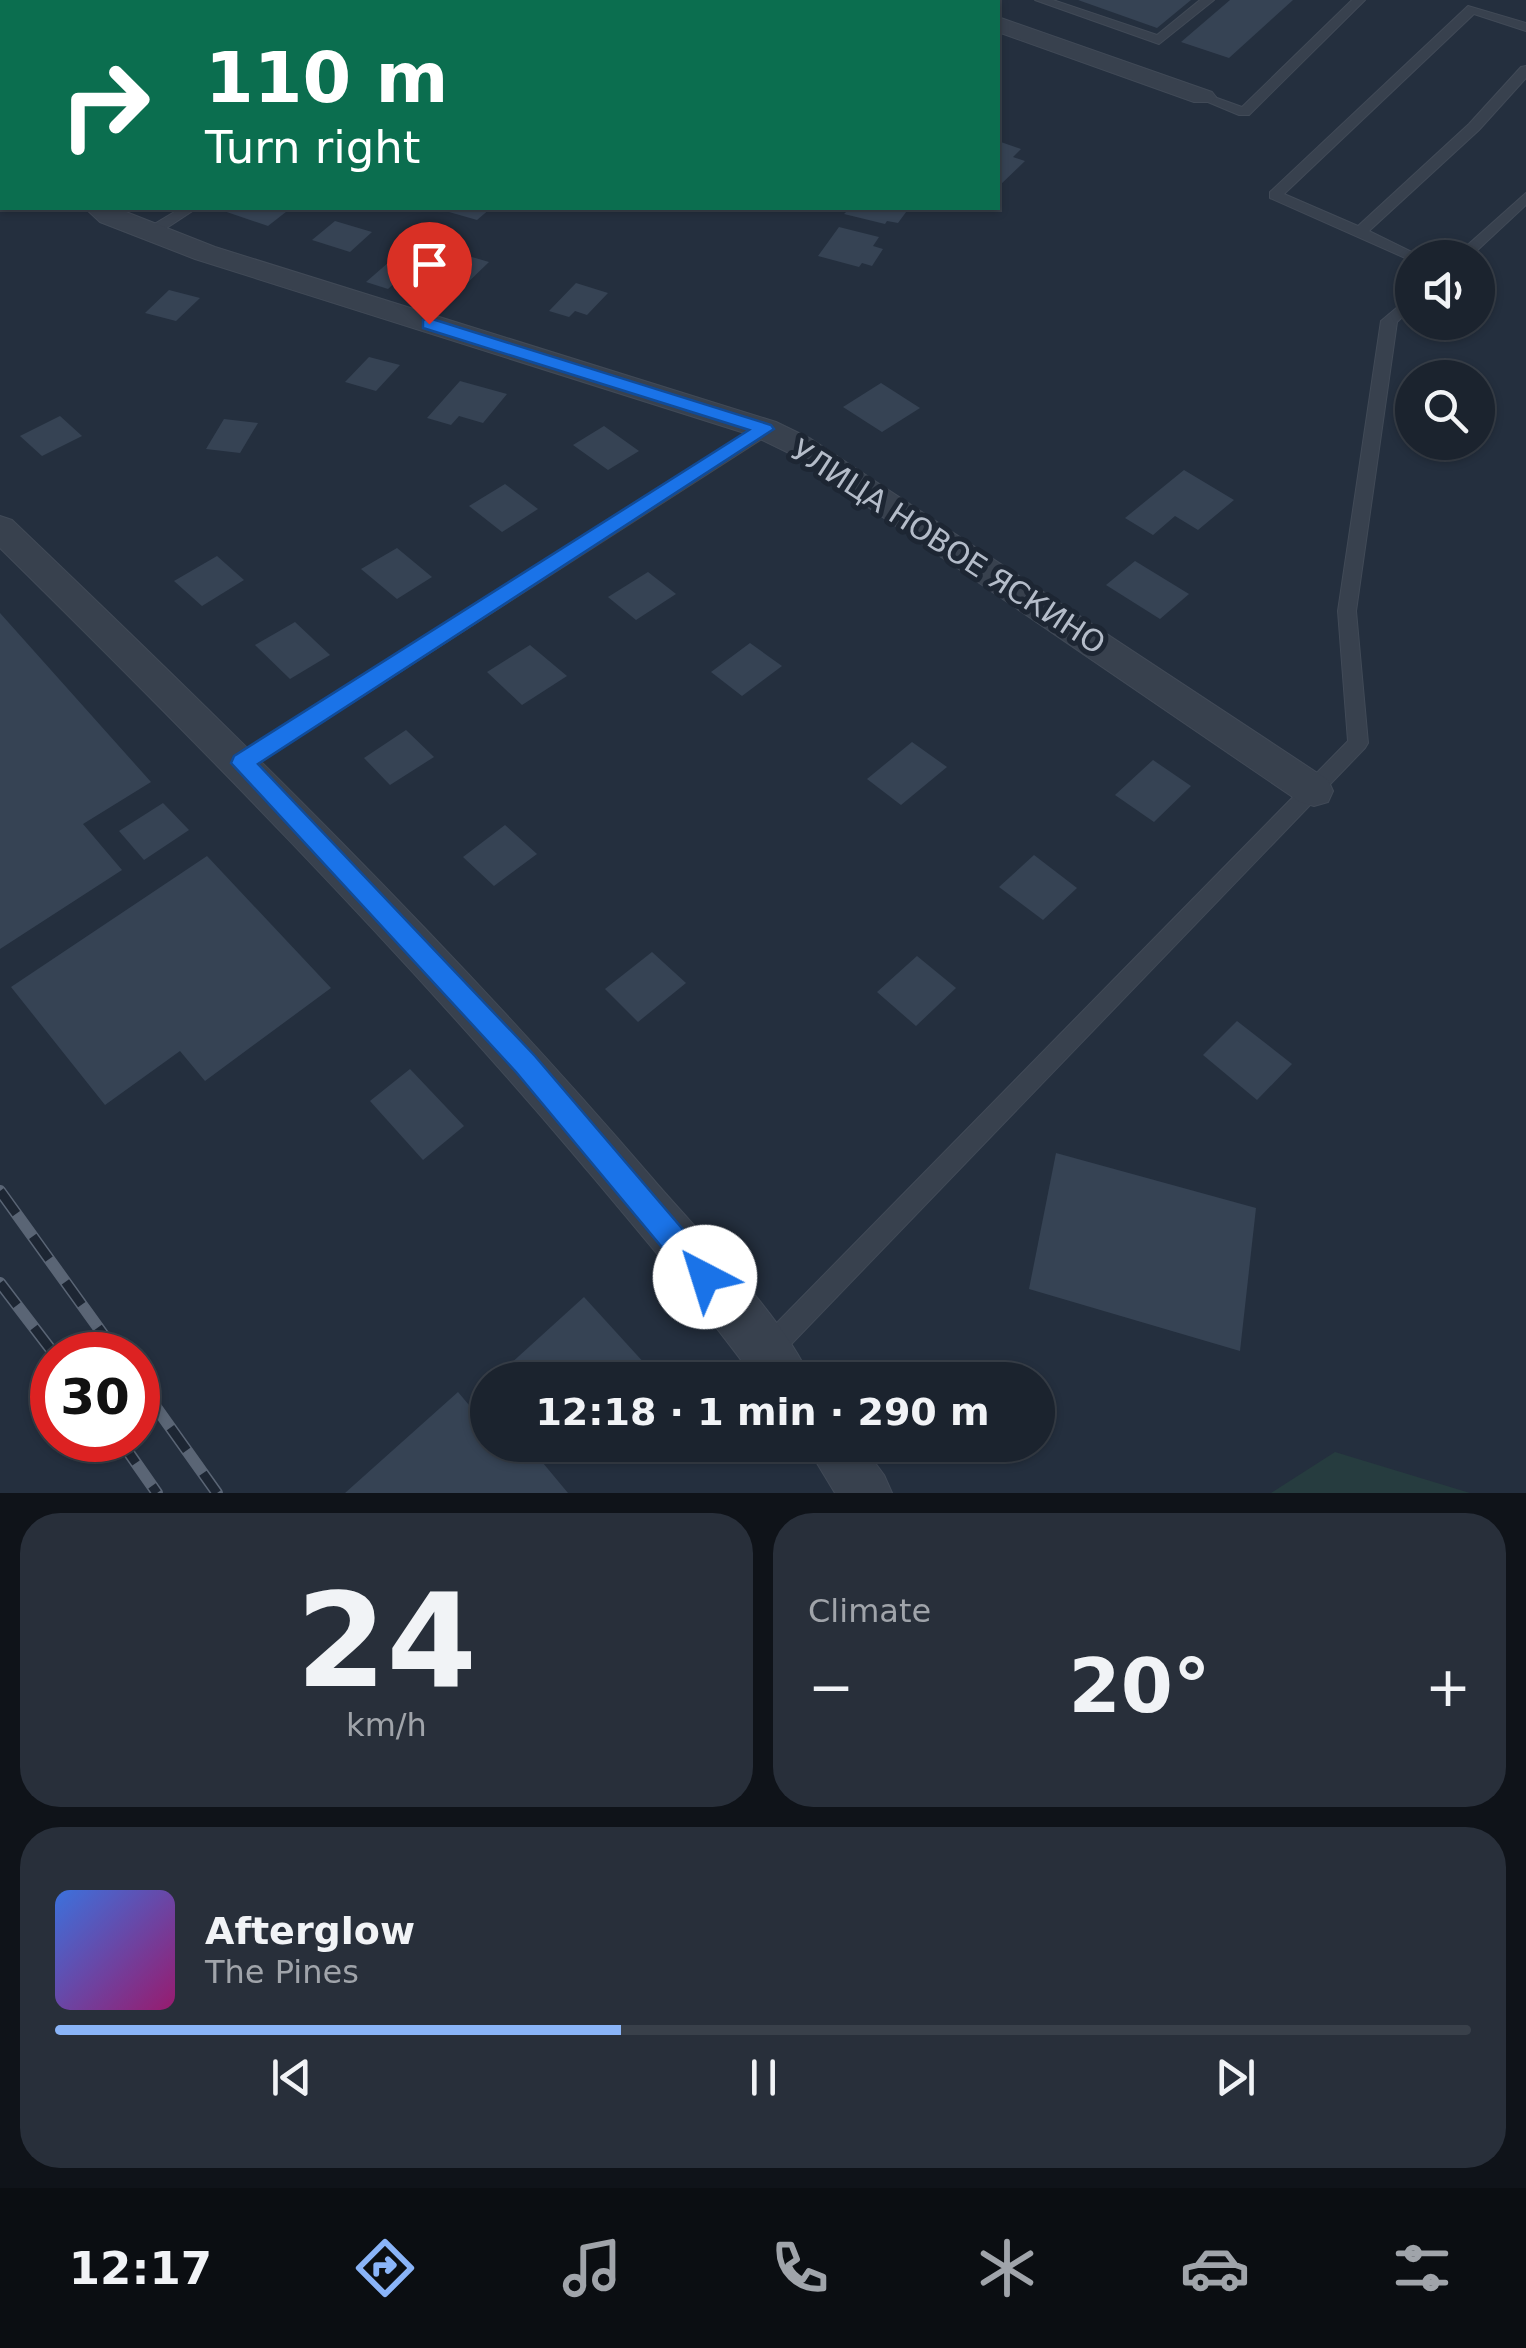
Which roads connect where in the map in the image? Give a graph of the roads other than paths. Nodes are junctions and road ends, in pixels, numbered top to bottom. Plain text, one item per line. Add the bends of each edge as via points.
1 (1041, 0) edge
2 (1208, 0) edge
3 (1359, 0) edge
4 (1000, 25) edge
5 (1526, 27) edge
6 (1526, 70) edge
7 (1204, 97) joint
8 (1526, 197) edge
9 (102, 210) edge
10 (187, 210) edge
11 (151, 232) junction
12 (1360, 232) junction
13 (1479, 240) edge
14 (1395, 248) edge
15 (1395, 316) edge
16 (765, 429) junction
17 (5, 541) edge
18 (242, 763) junction
19 (1314, 791) junction
20 (773, 1362) edge
21 (780, 1362) edge
22 (844, 1462) edge
23 (866, 1493) edge

1 - 2 lane via 1159,40
3 - 7 lane via 1244,112
4 - 7 street
5 - 12 lane via 1472,10 1275,195
6 - 12 lane
8 - 13 lane
9 - 11 street, УЛИЦА НОВОЕ ЯСКИНО
10 - 11 lane
11 - 16 street, УЛИЦА НОВОЕ ЯСКИНО
12 - 14 lane
15 - 19 lane via 1347,611 1358,743
16 - 18 lane
16 - 19 street, УЛИЦА НОВОЕ ЯСКИНО via 800,446
17 - 18 street
18 - 20 street via 526,1064
19 - 21 lane
22 - 23 street

